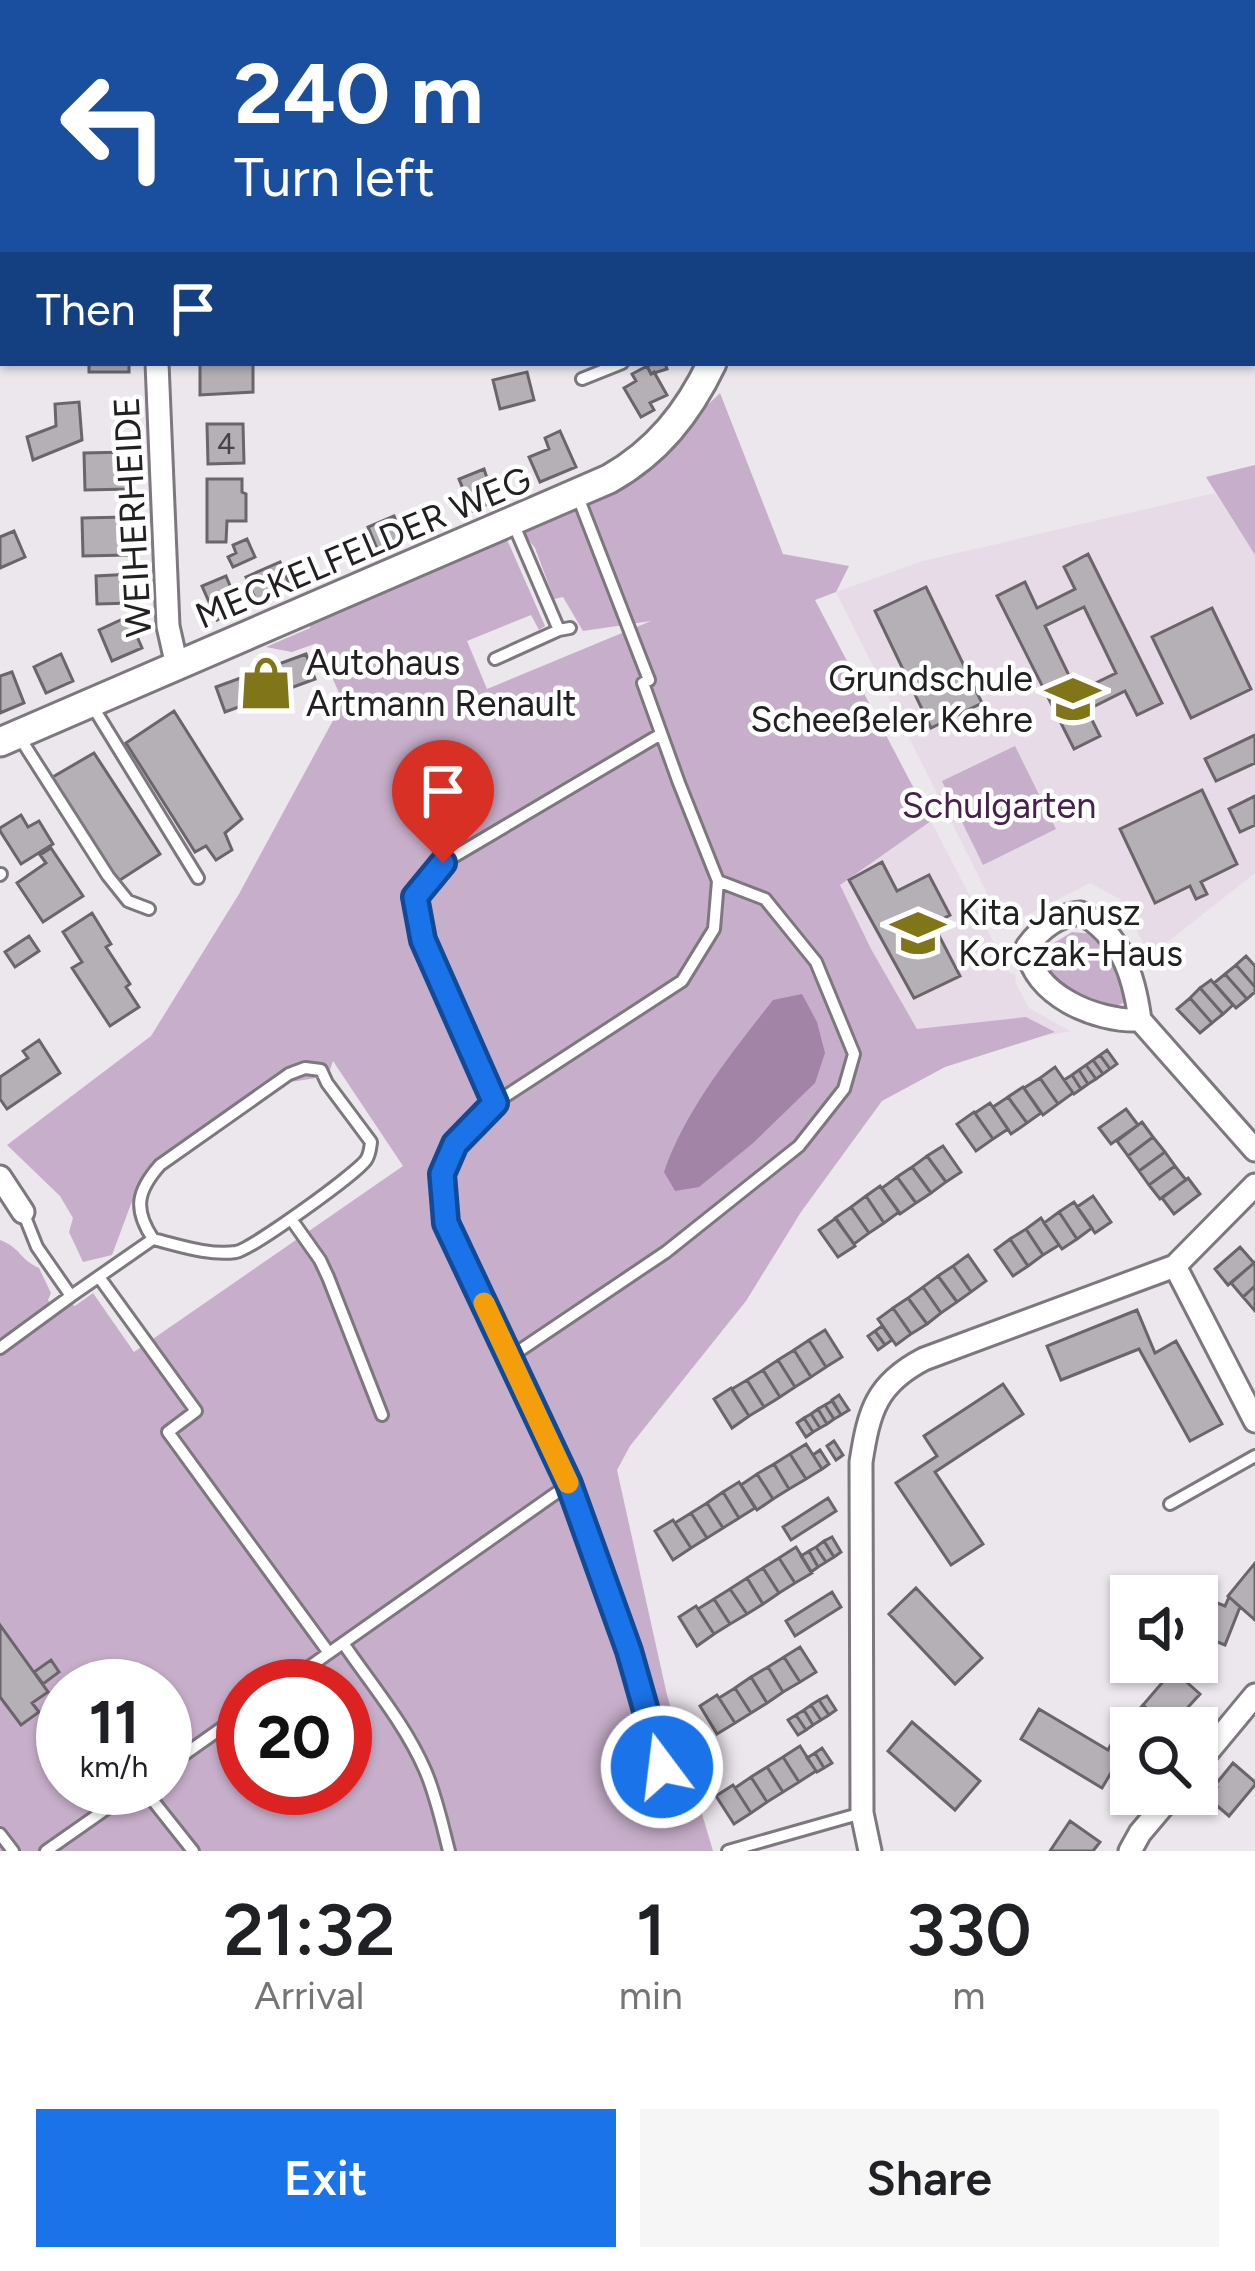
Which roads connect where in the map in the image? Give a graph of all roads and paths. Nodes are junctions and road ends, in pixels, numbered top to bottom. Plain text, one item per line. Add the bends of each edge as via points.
1 (157, 366) edge
2 (614, 366) edge
3 (710, 366) edge
4 (582, 379) dead end
5 (577, 494) junction
6 (512, 522) junction
7 (495, 658) dead end
8 (177, 666) junction
9 (91, 704) junction
10 (661, 734) junction
11 (9, 739) edge
12 (198, 878) dead end
13 (718, 880) junction
14 (149, 909) dead end
15 (1140, 1020) junction
16 (495, 1103) junction
17 (1255, 1150) edge
18 (0, 1177) edge
19 (1255, 1185) edge
20 (23, 1212) joint
21 (291, 1219) junction
22 (153, 1239) junction
23 (1175, 1266) junction
24 (99, 1277) junction
25 (71, 1296) junction
26 (0, 1348) edge
27 (509, 1357) junction
28 (382, 1415) dead end
29 (1255, 1421) edge
30 (1255, 1456) edge
31 (569, 1484) junction
32 (1171, 1504) dead end
33 (343, 1643) junction
34 (329, 1653) junction
35 (320, 1659) edge
36 (1255, 1695) edge
37 (1218, 1740) edge
38 (662, 1767) dead end
39 (862, 1813) junction
40 (102, 1815) edge
41 (163, 1815) edge
42 (1155, 1815) edge
43 (0, 1834) edge
44 (52, 1850) edge
45 (13, 1851) edge
46 (193, 1851) edge
47 (448, 1851) edge
48 (728, 1851) edge
49 (870, 1851) edge
50 (1130, 1851) edge

1 - 8 street, WEIHERHEIDE via 168,626
2 - 4 lane
3 - 5 main road, MECKELFELDER WEG via 669,433 620,473
5 - 6 main road, MECKELFELDER WEG
5 - 10 lane via 650,680 643,683
6 - 7 lane via 564,629
6 - 8 main road, MECKELFELDER WEG
8 - 9 main road, MECKELFELDER WEG
9 - 11 main road, MECKELFELDER WEG
9 - 12 lane
10 - 13 lane
10 - 16 lane via 443,863 415,897 423,940
11 - 14 lane via 128,901
13 - 16 lane via 714,929 682,981
13 - 27 lane via 765,899 816,962 854,1054 844,1089 799,1146 666,1252
15 - 15 street via 1118,946 1097,922 1066,914 1036,934 1029,964 1048,989 1121,1021
15 - 17 street
16 - 27 lane via 455,1144 442,1174 446,1223
18 - 20 street
19 - 23 street
20 - 25 lane
21 - 22 lane via 243,1251
21 - 22 lane via 369,1154 371,1142 321,1070 279,1079 160,1165 140,1203
21 - 28 lane via 328,1276
22 - 24 lane
23 - 29 street
23 - 39 street via 924,1358 882,1390 861,1462
24 - 25 lane
24 - 34 lane via 196,1411 168,1432
25 - 26 lane
27 - 31 lane
30 - 32 lane
31 - 33 lane
31 - 38 lane
33 - 34 lane
33 - 47 lane via 424,1767
34 - 35 lane
36 - 37 street
39 - 48 lane
39 - 49 street
40 - 44 lane
41 - 46 lane
42 - 50 street
43 - 45 lane

